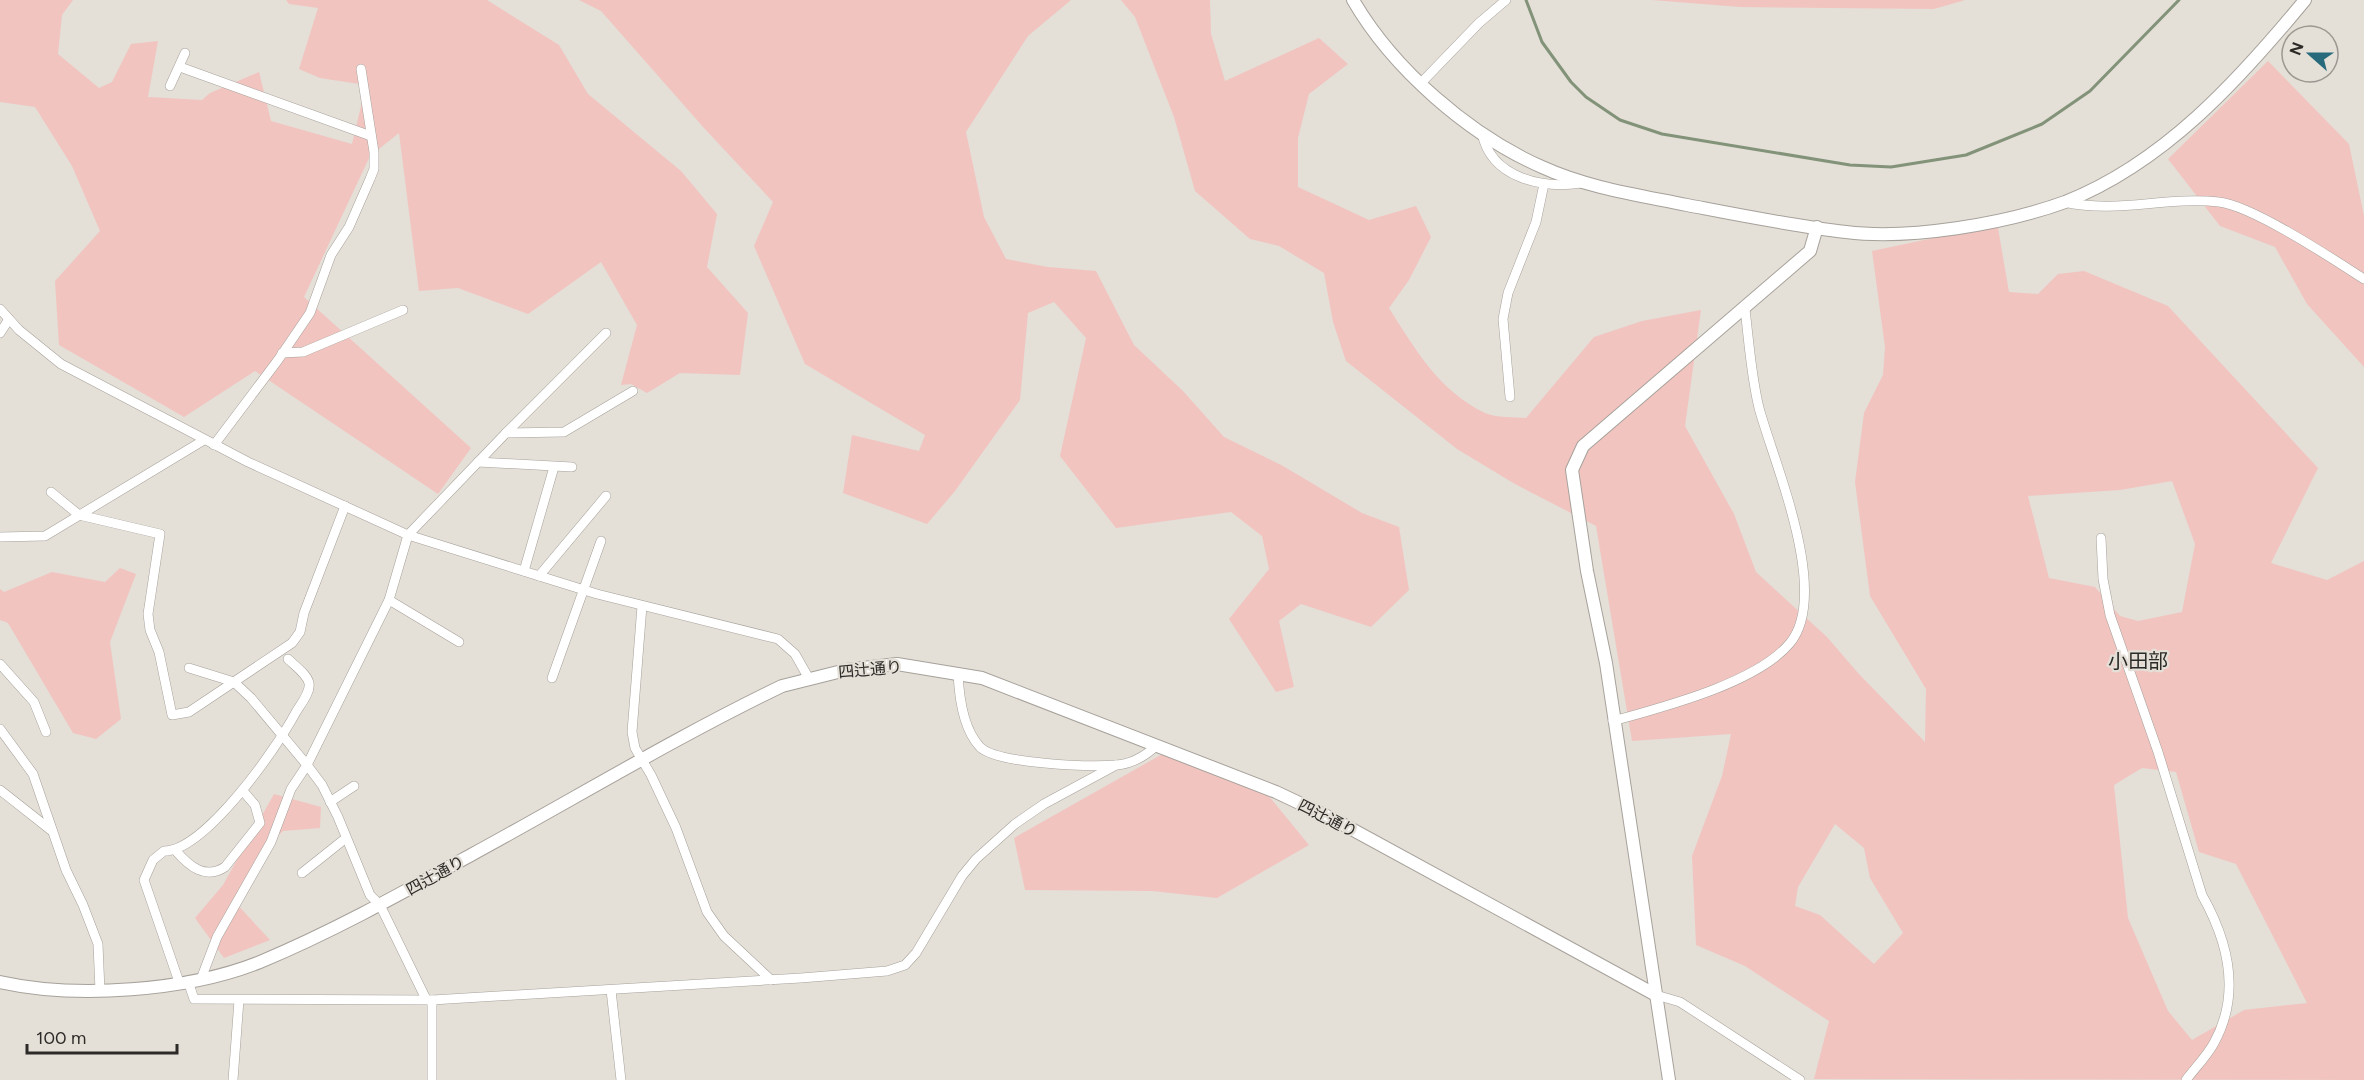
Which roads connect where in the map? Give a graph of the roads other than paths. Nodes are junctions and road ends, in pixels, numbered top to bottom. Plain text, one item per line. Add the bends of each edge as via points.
1 (1353, 0) edge
2 (1506, 0) edge
3 (2305, 0) edge
4 (185, 52) dead end
5 (180, 67) junction
6 (361, 69) dead end
7 (1422, 82) junction
8 (170, 86) dead end
9 (1482, 133) junction
10 (371, 136) junction
11 (1584, 183) junction
12 (1544, 184) junction
13 (2064, 202) junction
14 (1817, 227) junction
15 (2364, 279) edge
16 (0, 309) edge
17 (1744, 309) junction
18 (403, 310) dead end
19 (9, 319) junction
20 (0, 333) edge
21 (606, 333) dead end
22 (282, 354) junction
23 (633, 391) dead end
24 (1510, 397) dead end
25 (506, 433) junction
26 (204, 440) junction
27 (214, 445) junction
28 (478, 462) junction
29 (554, 467) junction
30 (572, 467) dead end
31 (51, 492) dead end
32 (606, 496) dead end
33 (345, 506) junction
34 (79, 515) junction
35 (408, 535) junction
36 (0, 537) edge
37 (2101, 538) dead end
38 (601, 541) dead end
39 (524, 571) junction
40 (539, 576) junction
41 (584, 590) junction
42 (389, 600) junction
43 (642, 606) junction
44 (459, 642) dead end
45 (288, 659) dead end
46 (0, 664) edge
47 (189, 668) dead end
48 (958, 673) junction
49 (808, 677) junction
50 (552, 678) dead end
51 (234, 682) junction
52 (1613, 721) junction
53 (0, 729) edge
54 (46, 732) dead end
55 (284, 736) junction
56 (1156, 746) junction
57 (643, 760) junction
58 (307, 765) junction
59 (1116, 765) junction
60 (354, 786) dead end
61 (0, 790) edge
62 (243, 791) junction
63 (330, 802) junction
64 (52, 831) junction
65 (346, 838) junction
66 (176, 851) junction
67 (302, 873) dead end
68 (380, 905) junction
69 (201, 979) junction
70 (771, 980) junction
71 (0, 982) edge
72 (183, 982) junction
73 (611, 990) junction
74 (100, 991) junction
75 (1656, 994) junction
76 (239, 1000) junction
77 (429, 1000) junction
78 (233, 1080) edge
79 (432, 1080) edge
80 (621, 1080) edge
81 (1670, 1080) edge
82 (1800, 1080) edge
83 (2186, 1080) edge

1 - 7 street via 1379,39
2 - 7 street
3 - 13 street via 2241,75 2200,115 2133,164
4 - 5 street
5 - 8 street
5 - 10 street
6 - 10 street
7 - 9 street via 1449,109
9 - 11 street via 1542,167
9 - 12 street via 1485,148 1505,168 1520,179
10 - 22 street via 374,169 370,179 349,228 330,255 310,313
11 - 12 street
11 - 14 street
12 - 24 street via 1536,222 1508,293 1503,319
13 - 14 street via 1984,225 1946,229 1848,233
13 - 15 street via 2103,208 2221,202 2250,213
14 - 17 street via 1810,251
16 - 19 street
17 - 52 street via 1582,446 1576,457 1573,479
17 - 52 street via 1760,408 1797,536 1804,609 1800,628 1789,644 1764,666 1727,684
18 - 22 street via 303,352
19 - 20 street
19 - 26 street via 61,364
21 - 25 street
22 - 27 street
23 - 25 street via 564,432
25 - 28 street
26 - 27 street
26 - 34 street
27 - 33 street
28 - 29 street
28 - 35 street
29 - 30 street
29 - 39 street
31 - 34 street
32 - 40 street
33 - 35 street
33 - 51 street via 300,632 292,643
34 - 36 street via 45,536
34 - 51 street via 160,534 148,614 172,715 189,712
35 - 39 street
35 - 42 street
37 - 83 street via 2110,615 2202,895 2226,950 2229,981 2221,1028 2213,1046
38 - 41 street
39 - 40 street
40 - 41 street
41 - 43 street
41 - 50 street
42 - 44 street
42 - 58 street
43 - 49 street via 777,639 795,654
43 - 57 street via 632,732 635,748
45 - 55 street via 307,678 309,689
46 - 54 street via 34,702
47 - 51 street
48 - 49 street, 四辻通り via 897,664
48 - 56 street, 四辻通り via 982,678
48 - 59 street via 959,697 971,731 979,746 991,755 1023,761
49 - 57 street, 四辻通り via 749,702
51 - 55 street
52 - 75 street
53 - 64 street via 33,774
55 - 58 street
55 - 62 street
56 - 59 street via 1145,757
56 - 75 street, 四辻通り via 1276,792 1335,820
57 - 68 street, 四辻通り
57 - 70 street via 676,828 707,912 724,936
58 - 63 street
58 - 69 street via 291,789 271,842 217,938
59 - 70 street via 1044,804 976,859 947,900 927,938 905,965 877,972
60 - 63 street
61 - 64 street
62 - 66 street
62 - 66 street via 255,805 260,823 225,867 218,872 191,868
63 - 65 street
64 - 74 street via 98,944
65 - 67 street
65 - 68 street via 370,895
66 - 72 street via 164,851 153,860 144,880
68 - 69 street, 四辻通り via 258,962
68 - 77 street
69 - 72 street, 四辻通り
70 - 73 street
71 - 74 street, 四辻通り via 39,990
72 - 74 street, 四辻通り
72 - 76 street via 195,999
73 - 77 street
73 - 80 street
75 - 81 street
75 - 82 street via 1680,1002
76 - 77 street
76 - 78 street
77 - 79 street

